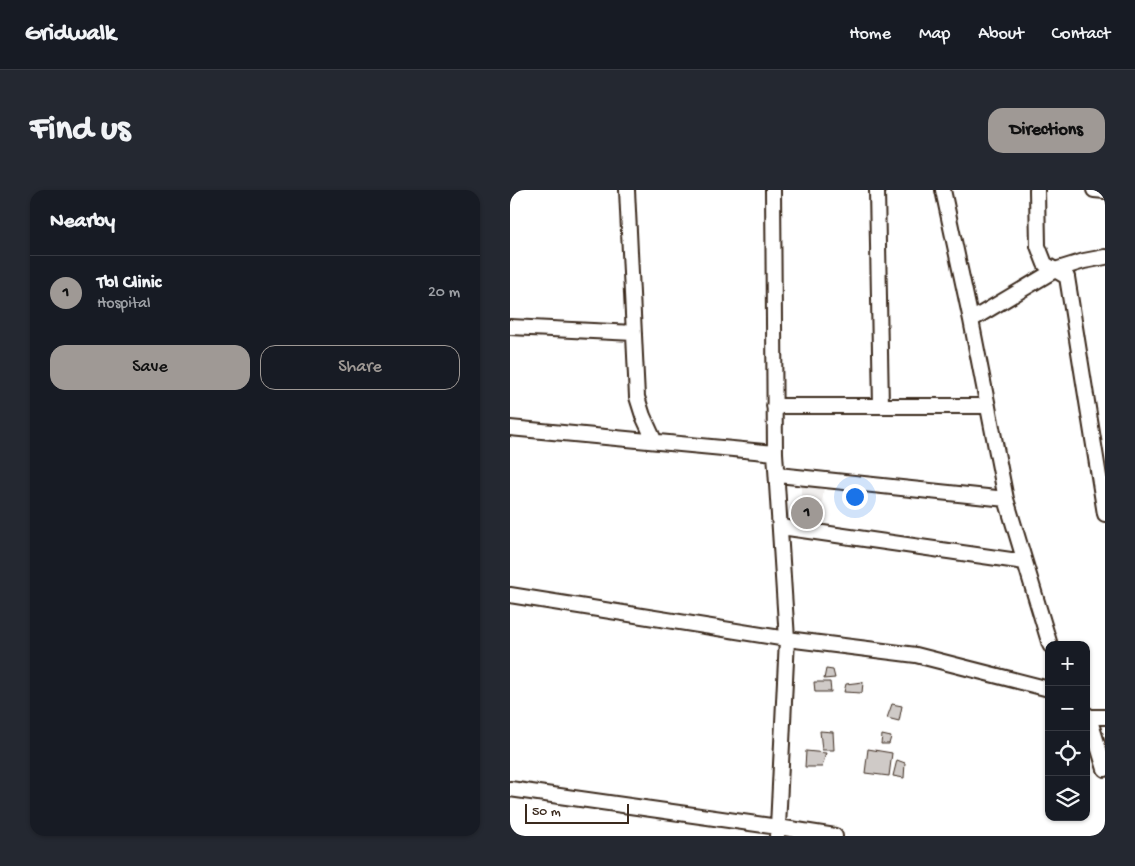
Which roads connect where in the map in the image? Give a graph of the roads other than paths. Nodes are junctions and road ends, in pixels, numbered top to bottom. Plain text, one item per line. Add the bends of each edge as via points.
1 (627, 190) edge
2 (773, 190) edge
3 (877, 190) edge
4 (943, 190) edge
5 (1037, 190) edge
6 (1094, 190) edge
7 (1105, 191) edge
8 (1105, 257) edge
9 (1056, 270) junction
10 (971, 320) junction
11 (510, 327) edge
12 (634, 333) junction
13 (774, 406) junction
14 (881, 406) junction
15 (988, 406) junction
16 (510, 428) edge
17 (654, 440) junction
18 (775, 453) junction
19 (778, 475) junction
20 (1006, 499) junction
21 (1105, 514) edge
22 (781, 527) junction
23 (1024, 562) junction
24 (510, 595) edge
25 (787, 638) junction
26 (1049, 641) edge
27 (1045, 688) edge
28 (1090, 715) edge
29 (1105, 717) edge
30 (1090, 721) edge
31 (1105, 768) edge
32 (510, 789) edge
33 (777, 831) edge
34 (835, 836) edge

1 - 12 street
2 - 13 street
3 - 14 street
4 - 10 street
5 - 9 street via 1038,246 1045,264
6 - 7 street
8 - 9 street
9 - 10 street
9 - 21 street via 1067,277
10 - 15 street
11 - 12 street
12 - 17 street via 638,396
13 - 14 street
13 - 18 street
14 - 15 street
15 - 20 street
16 - 17 street
17 - 18 street
18 - 19 street
19 - 20 street
19 - 22 street
20 - 23 street
22 - 23 street
22 - 25 street
23 - 26 street
24 - 25 street
25 - 27 street via 916,655
25 - 33 street
28 - 29 street
30 - 31 street
32 - 33 street
33 - 34 street

